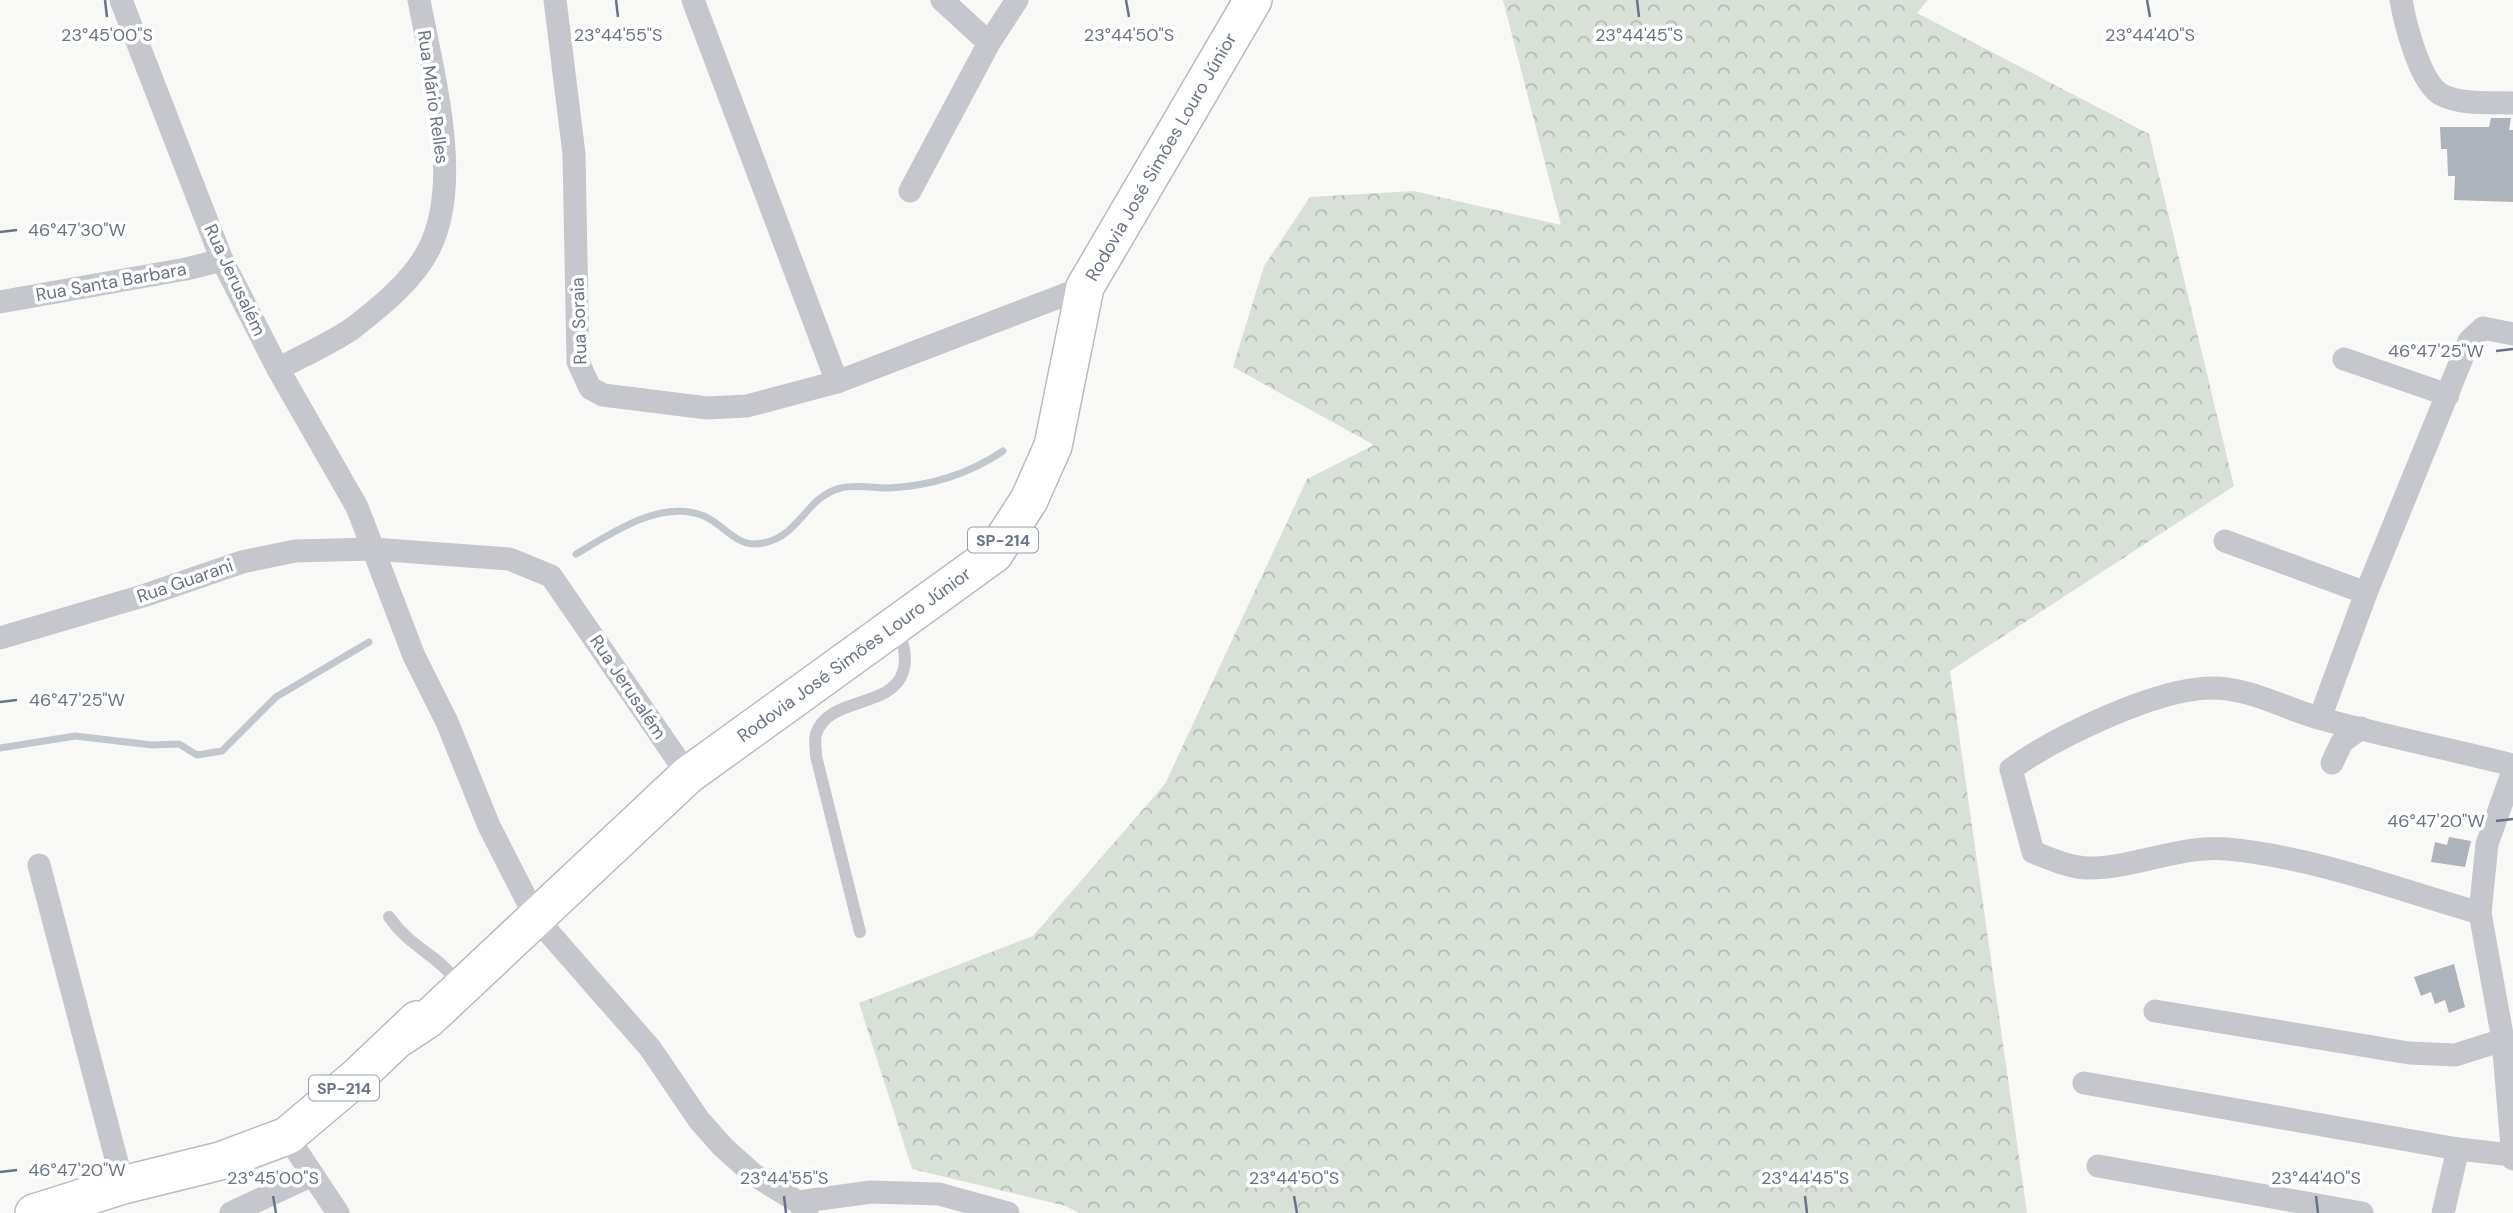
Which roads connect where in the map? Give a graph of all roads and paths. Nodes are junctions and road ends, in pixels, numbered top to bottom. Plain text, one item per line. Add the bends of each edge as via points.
1 (121, 0) edge
2 (419, 0) edge
3 (555, 0) edge
4 (693, 0) edge
5 (942, 0) edge
6 (1017, 0) edge
7 (1253, 0) edge
8 (2401, 0) edge
9 (989, 43) junction
10 (2513, 103) edge
11 (910, 191) dead end
12 (222, 260) junction
13 (1085, 287) junction
14 (0, 302) edge
15 (2513, 334) edge
16 (2344, 359) dead end
17 (278, 369) junction
18 (837, 382) junction
19 (2448, 395) junction
20 (2225, 541) dead end
21 (373, 549) junction
22 (2366, 593) junction
23 (898, 624) junction
24 (0, 638) edge
25 (2320, 718) junction
26 (2361, 728) junction
27 (2332, 763) dead end
28 (2513, 765) edge
29 (2513, 771) edge
30 (688, 775) junction
31 (39, 864) dead end
32 (2480, 913) junction
33 (389, 917) dead end
34 (536, 918) junction
35 (860, 932) dead end
36 (505, 945) junction
37 (456, 980) junction
38 (2155, 1010) dead end
39 (399, 1038) junction
40 (2503, 1040) junction
41 (2084, 1083) dead end
42 (287, 1136) junction
43 (2458, 1149) junction
44 (2513, 1156) edge
45 (2098, 1166) dead end
46 (312, 1175) junction
47 (124, 1185) junction
48 (803, 1207) edge
49 (34, 1213) edge
50 (231, 1213) edge
51 (338, 1213) edge
52 (1008, 1213) edge
53 (2362, 1213) edge
54 (2443, 1213) edge

1 - 12 street, Rua Jerusalém
2 - 17 street, Rua Mário Relles via 444,168 441,206 430,248 382,305 350,330
3 - 18 street, Rua Soraia via 574,154 578,362 590,388 632,401 707,408 747,406
4 - 18 street
5 - 9 street
6 - 9 street
7 - 13 main road, Rodovia José Simões Louro Júnior / SP-214
8 - 10 street via 2429,85 2462,101
9 - 11 street
12 - 14 street, Rua Santa Barbara
12 - 17 street, Rua Jerusalém
13 - 18 street, Rua Soraia
13 - 23 main road, Rodovia José Simões Louro Júnior / SP-214 via 1053,446 1029,500 993,554
15 - 19 street via 2491,328 2476,332
16 - 19 street
17 - 21 street, Rua Jerusalém via 357,507
19 - 22 street
20 - 22 street
21 - 24 street, Rua Guarani via 295,551 242,562 146,596
21 - 30 street, Rua Jerusalém via 509,559 551,576
21 - 34 street, Rua Jerusalém via 414,656 447,722 489,826
22 - 25 street
23 - 30 main road, Rodovia José Simões Louro Júnior / SP-214
23 - 35 lane via 905,656 903,673 889,690 826,717 816,734 816,756
25 - 26 street
25 - 32 street via 2242,691 2213,687 2179,690 2143,701 2040,750 2011,769 2033,852 2090,868 2222,849 2255,852 2291,858
26 - 27 street via 2342,742
26 - 28 street
29 - 32 street via 2487,844
30 - 34 main road, Rodovia José Simões Louro Júnior / SP-214
31 - 47 street
32 - 40 street
33 - 37 lane via 402,936 444,964
34 - 36 main road, Rodovia José Simões Louro Júnior / SP-214
34 - 48 street, Rua Jerusalém via 642,1038 723,1147 753,1174
36 - 37 main road, Rodovia José Simões Louro Júnior / SP-214
36 - 39 main road, Rodovia José Simões Louro Júnior via 428,1019
37 - 39 main road, Rodovia José Simões Louro Júnior / SP-214
38 - 40 street via 2409,1053 2455,1055
39 - 42 main road, Rodovia José Simões Louro Júnior / SP-214
40 - 44 street
41 - 43 street
42 - 46 street
42 - 47 main road, Rodovia José Simões Louro Júnior / SP-214 via 220,1161
43 - 44 street
43 - 54 street
45 - 53 street
46 - 50 street
46 - 51 street
47 - 49 main road, Rodovia José Simões Louro Júnior / SP-214
48 - 52 street via 871,1192 939,1194

